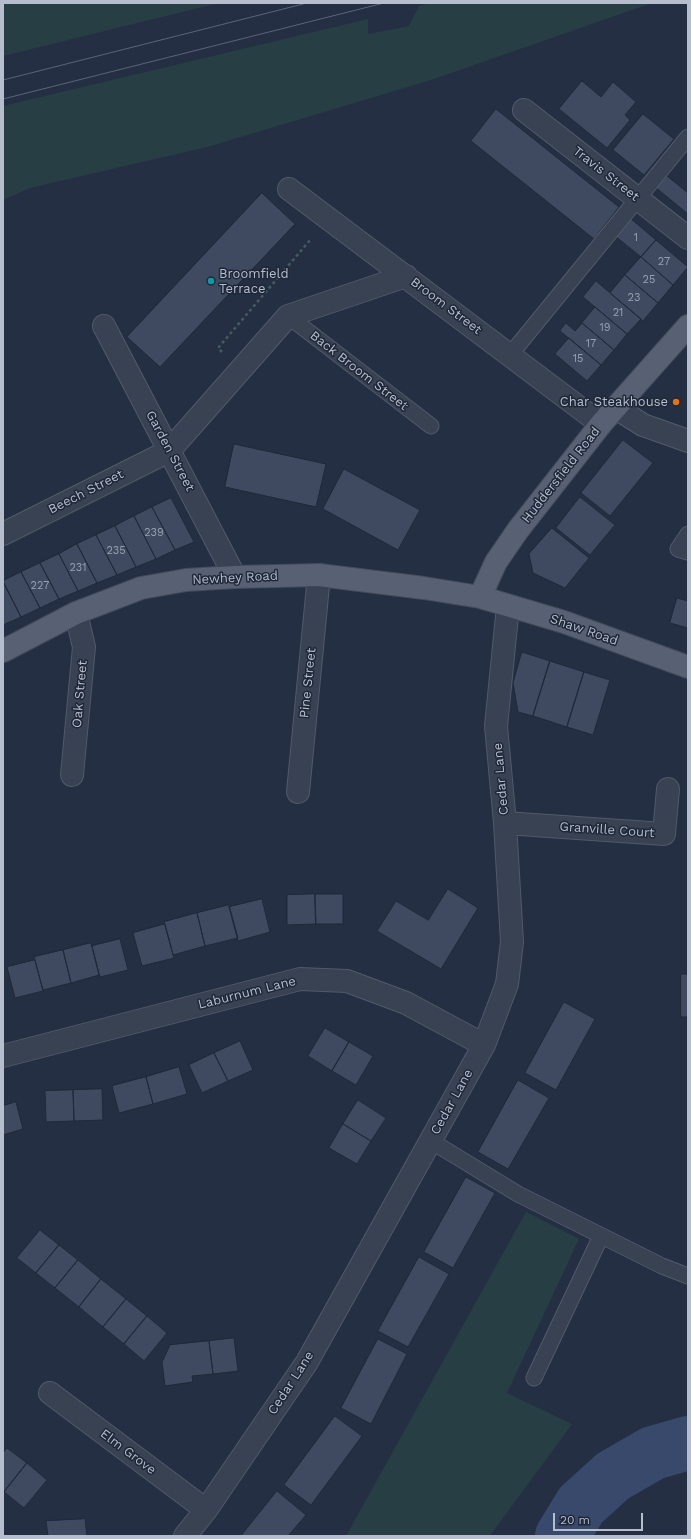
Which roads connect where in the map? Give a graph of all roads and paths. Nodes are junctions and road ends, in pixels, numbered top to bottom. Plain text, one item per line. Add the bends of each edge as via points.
1 (524, 110) dead end
2 (688, 137) edge
3 (289, 189) dead end
4 (638, 199) junction
5 (328, 219) junction
6 (688, 238) edge
7 (406, 276) junction
8 (288, 316) junction
9 (104, 326) dead end
10 (688, 326) edge
11 (218, 348) dead end
12 (510, 355) junction
13 (608, 416) junction
14 (431, 426) dead end
15 (688, 441) edge
16 (169, 451) junction
17 (3, 534) edge
18 (688, 534) edge
19 (688, 552) edge
20 (319, 575) junction
21 (235, 577) junction
22 (480, 597) junction
23 (508, 606) junction
24 (76, 613) junction
25 (3, 651) edge
26 (688, 667) edge
27 (72, 776) dead end
28 (668, 789) dead end
29 (298, 792) dead end
30 (505, 824) junction
31 (484, 1045) junction
32 (3, 1056) edge
33 (431, 1141) junction
34 (602, 1236) junction
35 (688, 1276) edge
36 (534, 1378) dead end
37 (50, 1393) dead end
38 (206, 1510) junction
39 (184, 1536) edge

1 - 4 street, Travis Street
2 - 4 lane
3 - 5 street, Broom Street
4 - 6 street, Travis Street
4 - 12 lane
5 - 7 street, Broom Street
5 - 11 path
7 - 8 street
7 - 12 street, Broom Street
8 - 14 lane, Back Broom Street
8 - 16 street
9 - 16 street, Garden Street
10 - 13 main road, Huddersfield Road
12 - 13 street, Broom Street
13 - 15 street, Broom Street
13 - 22 main road, Huddersfield Road via 496,562
16 - 17 street, Beech Street
16 - 21 street, Garden Street
18 - 19 lane via 678,549
20 - 21 main road, Newhey Road
20 - 22 main road, Newhey Road
20 - 29 street, Pine Street
21 - 24 main road, Newhey Road via 186,580 141,588
22 - 23 main road, Shaw Road
23 - 26 main road, Shaw Road via 571,625
23 - 30 street, Cedar Lane via 496,726
24 - 25 main road, Newhey Road
24 - 27 street, Oak Street via 84,647
28 - 30 street, Granville Court via 664,834
30 - 31 street, Cedar Lane via 512,942 510,964 507,984
31 - 32 street, Laburnum Lane via 406,1003 347,981 300,979
31 - 33 street, Cedar Lane
33 - 34 lane via 518,1194
33 - 38 street, Cedar Lane via 307,1362
34 - 35 lane
34 - 36 lane
37 - 38 street, Elm Grove
38 - 39 street, Cedar Lane

